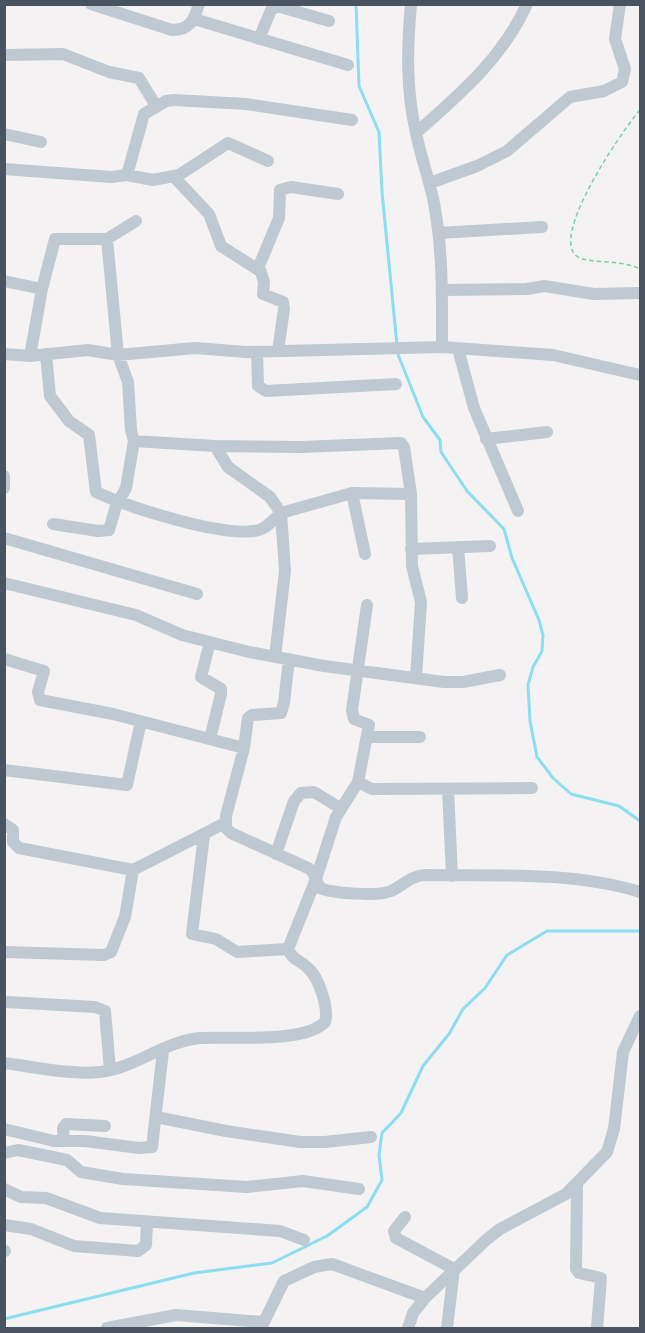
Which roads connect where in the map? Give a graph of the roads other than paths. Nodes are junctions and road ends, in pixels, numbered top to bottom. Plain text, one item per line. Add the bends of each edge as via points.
1 (91, 4) edge
2 (199, 4) edge
3 (411, 4) edge
4 (527, 4) edge
5 (620, 4) edge
6 (194, 19) junction
7 (329, 21) dead end
8 (259, 39) junction
9 (4, 55) edge
10 (348, 64) dead end
11 (156, 106) junction
12 (352, 120) dead end
13 (416, 133) junction
14 (4, 134) edge
15 (41, 141) dead end
16 (268, 161) dead end
17 (4, 169) edge
18 (127, 175) junction
19 (174, 177) junction
20 (430, 183) junction
21 (338, 194) dead end
22 (136, 222) dead end
23 (542, 226) dead end
24 (439, 233) junction
25 (107, 239) junction
26 (260, 271) junction
27 (4, 281) edge
28 (42, 289) junction
29 (443, 290) junction
30 (640, 293) edge
31 (442, 347) junction
32 (458, 349) junction
33 (278, 351) junction
34 (257, 352) junction
35 (4, 354) edge
36 (46, 354) junction
37 (118, 355) junction
38 (30, 356) junction
39 (640, 375) edge
40 (396, 384) dead end
41 (547, 432) dead end
42 (486, 439) junction
43 (134, 441) junction
44 (215, 446) junction
45 (4, 476) edge
46 (4, 488) edge
47 (352, 493) junction
48 (411, 494) junction
49 (119, 501) junction
50 (519, 511) dead end
51 (281, 513) junction
52 (53, 524) dead end
53 (4, 538) edge
54 (490, 546) dead end
55 (458, 547) junction
56 (411, 549) junction
57 (365, 554) dead end
58 (4, 583) edge
59 (197, 594) dead end
60 (462, 598) dead end
61 (367, 605) dead end
62 (210, 642) junction
63 (275, 657) junction
64 (289, 659) junction
65 (6, 662) edge
66 (356, 670) junction
67 (500, 675) dead end
68 (416, 677) junction
69 (141, 721) junction
70 (368, 737) junction
71 (420, 737) dead end
72 (210, 739) junction
73 (244, 747) junction
74 (4, 770) edge
75 (358, 782) junction
76 (532, 788) dead end
77 (448, 789) junction
78 (340, 808) junction
79 (4, 824) edge
80 (225, 824) junction
81 (204, 835) junction
82 (276, 854) junction
83 (133, 870) junction
84 (452, 876) junction
85 (316, 879) junction
86 (640, 892) edge
87 (288, 949) junction
88 (4, 952) edge
89 (7, 1002) dead end
90 (640, 1016) edge
91 (163, 1051) junction
92 (4, 1063) edge
93 (110, 1070) junction
94 (156, 1117) junction
95 (105, 1126) dead end
96 (4, 1129) edge
97 (371, 1137) dead end
98 (64, 1140) junction
99 (4, 1153) edge
100 (577, 1185) junction
101 (4, 1189) edge
102 (359, 1189) dead end
103 (405, 1217) dead end
104 (147, 1222) junction
105 (4, 1225) edge
106 (304, 1240) dead end
107 (454, 1269) junction
108 (425, 1298) junction
109 (262, 1325) edge
110 (107, 1329) edge
111 (408, 1329) edge
112 (447, 1329) edge
113 (597, 1329) edge

1 - 6 street via 172,30 183,30
2 - 6 street
3 - 13 street via 406,48
4 - 13 street via 500,53
5 - 20 street via 615,39 625,69 622,82 604,91 570,97 507,151
6 - 8 street
7 - 8 street via 278,6 271,10
8 - 10 street
9 - 11 street via 63,54 109,72 139,78
11 - 12 street via 182,99
11 - 18 street via 141,121
13 - 20 street
14 - 15 street
16 - 19 street via 228,143
17 - 18 street
18 - 19 street via 153,180
19 - 26 street via 209,214 221,246
20 - 24 street
21 - 26 street via 291,187 280,190 279,218
22 - 25 street
23 - 24 street
24 - 29 street
25 - 28 street via 55,239
25 - 37 street
26 - 33 street via 263,294 283,302
27 - 28 street
28 - 38 street
29 - 30 street via 544,286 594,294
29 - 31 street
31 - 32 street
31 - 33 street
32 - 39 street via 553,355
32 - 42 street
33 - 34 street
34 - 37 street via 195,348
34 - 40 street via 258,386 266,392
35 - 38 street
36 - 37 street via 88,350
36 - 38 street
36 - 49 street via 51,396 69,421 89,435 94,488
37 - 43 street via 128,382
41 - 42 street
42 - 50 street
43 - 44 street
43 - 49 street via 126,488
44 - 48 street via 401,443
44 - 51 street via 228,467 270,497
45 - 46 street
47 - 48 street
47 - 51 street
47 - 57 street
48 - 56 street
49 - 51 street via 207,526 249,532 264,528
49 - 52 street via 105,532
51 - 63 street via 285,571
53 - 59 street
54 - 55 street
55 - 56 street
55 - 60 street
56 - 68 street via 421,602
58 - 62 street via 136,615
61 - 66 street
62 - 63 street
62 - 72 street via 201,677 221,689
63 - 64 street
64 - 66 street
64 - 73 street via 283,708 277,715 252,715
65 - 69 street via 44,671 40,700
66 - 68 street
66 - 70 street via 352,716 369,724
67 - 68 street via 454,683
69 - 72 street
69 - 74 street via 128,786
70 - 71 street
70 - 75 street
72 - 73 street
73 - 80 street
75 - 77 street via 372,789
75 - 78 street
76 - 77 street
77 - 84 street
78 - 82 street via 314,792 301,793 294,801
78 - 85 street
79 - 83 street via 13,830 13,842 19,848
80 - 81 street
80 - 82 street via 231,833
81 - 83 street
81 - 87 street via 192,934 216,939 237,952
82 - 85 street via 312,871
83 - 88 street via 125,917 111,952
84 - 85 street via 419,875 391,891 375,894 323,890
84 - 86 street via 587,880
85 - 87 street
87 - 91 street via 312,971 326,1013 325,1022 262,1038 190,1040
89 - 93 street via 95,1007 105,1011
90 - 100 street via 623,1052 612,1141
91 - 93 street
91 - 94 street
92 - 93 street via 85,1072
94 - 97 street via 300,1142
94 - 98 street via 152,1147 147,1149
95 - 98 street via 66,1124
96 - 98 street via 40,1139
99 - 102 street via 18,1150 67,1160 81,1172 123,1179 247,1187 303,1181
100 - 107 street via 545,1207 500,1229
100 - 113 street via 576,1269 601,1278
101 - 104 street via 21,1197 46,1198 89,1215
103 - 107 street via 394,1231 396,1238
104 - 105 street via 146,1245 138,1251 74,1246 31,1229
104 - 106 street via 285,1232
107 - 108 street
107 - 112 street
108 - 109 street via 343,1267 323,1264 285,1281
108 - 111 street via 413,1313
109 - 110 street via 176,1315

